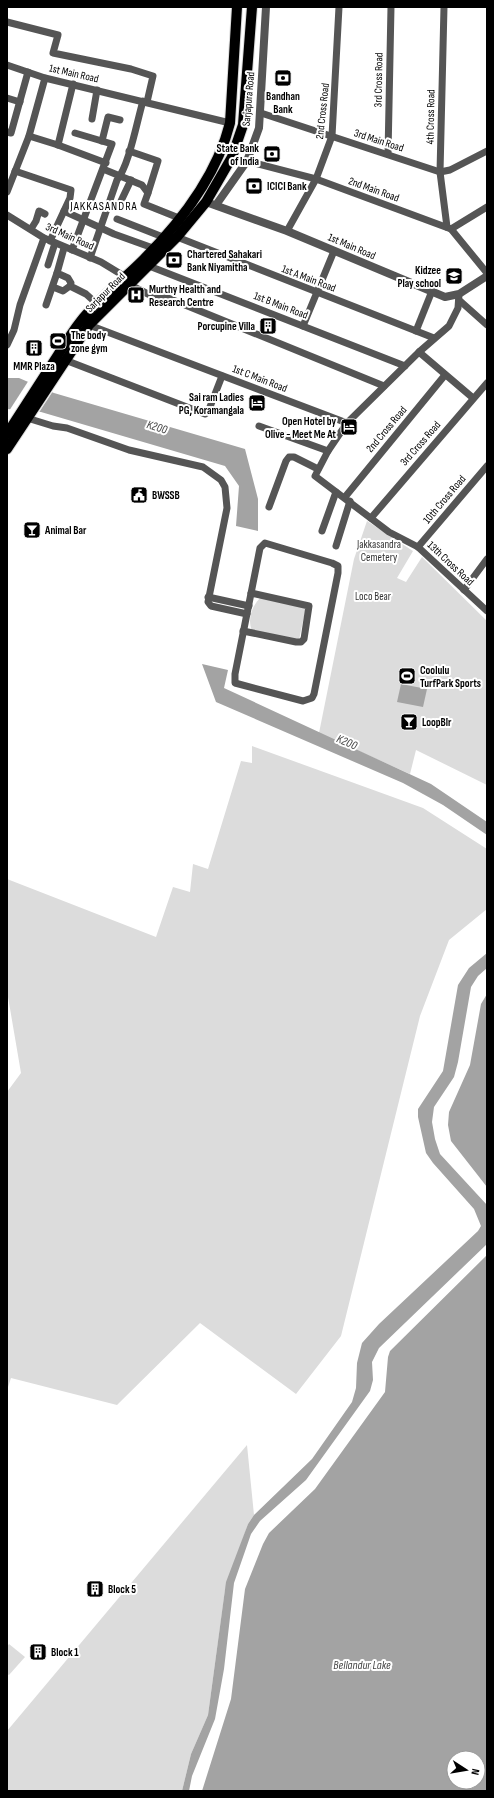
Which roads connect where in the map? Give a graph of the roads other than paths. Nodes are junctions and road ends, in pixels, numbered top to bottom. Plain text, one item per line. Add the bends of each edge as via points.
1 (237, 7) edge
2 (252, 7) edge
3 (266, 7) edge
4 (339, 7) edge
5 (390, 7) edge
6 (444, 7) edge
7 (7, 22) edge
8 (7, 65) edge
9 (28, 72) junction
10 (45, 78) junction
11 (73, 84) junction
12 (232, 85) junction
13 (247, 87) junction
14 (97, 90) junction
15 (7, 98) edge
16 (145, 101) junction
17 (20, 102) junction
18 (261, 113) junction
19 (92, 120) dead end
20 (120, 120) dead end
21 (230, 123) junction
22 (9, 132) edge
23 (75, 133) dead end
24 (29, 136) junction
25 (332, 136) junction
26 (102, 141) junction
27 (58, 144) junction
28 (129, 151) junction
29 (487, 151) edge
30 (388, 154) junction
31 (247, 161) junction
32 (104, 166) junction
33 (15, 170) junction
34 (440, 172) junction
35 (120, 176) junction
36 (316, 179) junction
37 (131, 180) junction
38 (7, 192) edge
39 (148, 193) junction
40 (195, 197) joint
41 (120, 201) dead end
42 (206, 202) junction
43 (216, 205) junction
44 (487, 207) edge
45 (64, 211) junction
46 (45, 214) dead end
47 (8, 217) edge
48 (179, 218) junction
49 (117, 219) dead end
50 (84, 220) junction
51 (100, 228) junction
52 (449, 228) junction
53 (31, 229) junction
54 (287, 231) junction
55 (162, 237) junction
56 (176, 237) junction
57 (50, 241) junction
58 (64, 248) junction
59 (153, 248) junction
60 (72, 250) junction
61 (334, 251) junction
62 (90, 258) junction
63 (48, 266) dead end
64 (149, 266) junction
65 (57, 273) junction
66 (487, 273) edge
67 (487, 276) edge
68 (127, 281) junction
69 (70, 286) junction
70 (53, 287) junction
71 (432, 291) junction
72 (316, 292) junction
73 (459, 297) junction
74 (97, 304) junction
75 (46, 305) dead end
76 (89, 325) junction
77 (487, 325) edge
78 (303, 326) junction
79 (416, 331) junction
80 (434, 338) junction
81 (7, 345) edge
82 (419, 352) junction
83 (65, 360) junction
84 (405, 366) junction
85 (446, 375) junction
86 (222, 376) junction
87 (487, 383) edge
88 (44, 385) junction
89 (384, 386) junction
90 (473, 398) junction
91 (25, 416) junction
92 (347, 423) junction
93 (259, 426) dead end
94 (7, 434) edge
95 (7, 448) edge
96 (328, 451) junction
97 (487, 466) edge
98 (318, 468) junction
99 (336, 492) junction
100 (348, 499) junction
101 (269, 507) dead end
102 (371, 518) junction
103 (322, 530) dead end
104 (336, 546) dead end
105 (418, 547) junction
106 (487, 558) edge
107 (464, 590) junction
108 (251, 593) junction
109 (208, 597) junction
110 (249, 606) junction
111 (487, 611) edge
112 (247, 614) junction
113 (243, 631) junction

1 - 12 main road, Sarjapura Road
2 - 13 main road, Sarjapura Road
3 - 18 street, Sarjapura Road
4 - 25 street, 2nd Cross Road
5 - 30 street, 3rd Cross Road
6 - 34 street, 4th Cross Road
7 - 16 street via 58,35 53,53 153,76
8 - 9 street, 1st Main Road
9 - 10 street, 1st Main Road
9 - 17 street
10 - 11 street, 1st Main Road
10 - 24 street
11 - 14 street, 1st Main Road
11 - 27 street
12 - 13 main road
12 - 21 main road, Sarjapura Road
13 - 42 main road, Sarjapura Road via 239,140
14 - 16 street, 1st Main Road
14 - 19 street
15 - 17 street
16 - 21 street, 1st Main Road
16 - 28 street
17 - 22 street
18 - 25 street, 3rd Main Road
18 - 31 street, Sarjapura Road via 254,146
20 - 26 street via 108,117
21 - 40 main road, Sarjapura Road via 219,153
23 - 26 street
24 - 27 street
24 - 33 street
25 - 30 street, 3rd Main Road
25 - 36 street, 2nd Cross Road
26 - 32 street via 112,144
27 - 32 street
28 - 35 street
28 - 39 street via 158,161
29 - 34 street via 450,170
30 - 34 street, 3rd Main Road
31 - 36 street, 2nd Main Road
31 - 43 street, Sarjapura Road
32 - 35 street
32 - 50 street
33 - 38 street
33 - 45 street via 71,190
34 - 52 street, 4th Cross Road
35 - 37 street
35 - 51 street via 116,180
36 - 52 street, 2nd Main Road
36 - 54 street, 2nd Cross Road
37 - 39 street via 142,185
37 - 41 street
39 - 48 street via 144,204
40 - 48 main road, Sarjapur Road
42 - 43 street, 1st Main Road
42 - 56 main road, Sarjapur Road
43 - 54 street, 1st Main Road
44 - 52 street
45 - 50 street
45 - 57 street
46 - 53 street via 39,211
47 - 53 street, 3rd Main Road
48 - 55 main road, Sarjapur Road
49 - 55 street
50 - 51 street
50 - 60 street
51 - 59 street
51 - 62 street
52 - 66 street
53 - 57 street, 3rd Main Road
54 - 61 street, 1st Main Road
55 - 59 main road, Sarjapur Road
56 - 64 main road, Sarjapur Road
56 - 72 street, 1st A Main Road
57 - 58 street, 3rd Main Road
57 - 63 street
57 - 81 street via 20,305 14,330
58 - 60 street, 3rd Main Road
58 - 65 street
59 - 68 main road, Sarjapur Road
60 - 62 street, 3rd Main Road
61 - 71 street, 1st Main Road
61 - 72 street
62 - 68 street, 3rd Main Road
64 - 68 main road, Sarjapur Road
64 - 78 street, 1st B Main Road
65 - 69 street via 68,278
65 - 70 street
67 - 73 street
68 - 74 main road, Sarjapur Road
68 - 76 main road, Sarjapur Road
68 - 89 street, 3rd Main Road via 156,298 168,298 319,364
69 - 70 street via 63,291
69 - 74 street via 86,294
70 - 75 street
71 - 73 street, 1st Main Road via 448,297
71 - 79 street
72 - 78 street
72 - 79 street, 1st A Main Road
73 - 77 street
73 - 80 street via 458,308 449,326
74 - 88 main road, Sarjapur Road via 80,322
76 - 83 main road, Sarjapur Road
76 - 86 street, 1st C Main Road
78 - 84 street, 1st B Main Road
79 - 80 street, 1st A Main Road
80 - 82 street
82 - 84 street
82 - 85 street
83 - 86 street via 205,414
83 - 88 main road, Sarjapur Road
84 - 89 street
85 - 90 street
85 - 100 street, 2nd Cross Road
86 - 92 street, 1st C Main Road
87 - 90 street, 3rd Cross Road
88 - 91 main road, Sarjapur Road
89 - 92 street
90 - 102 street, 3rd Cross Road
91 - 94 main road, Sarjapur Road
91 - 95 main road, Sarjapur Road
91 - 109 street via 129,450 203,467 221,480 225,487 227,508
92 - 96 street
93 - 96 street
96 - 98 street
97 - 105 street, 10th Cross Road
98 - 99 street, 13th Cross Road via 315,476
98 - 101 street via 289,457
99 - 100 street, 13th Cross Road
99 - 103 street
100 - 102 street, 13th Cross Road
100 - 104 street
102 - 105 street, 13th Cross Road via 389,532
105 - 107 street, 13th Cross Road
106 - 107 street
107 - 111 street, 13th Cross Road
108 - 110 street
108 - 113 street via 309,606 304,639 296,642
108 - 113 street via 260,548 265,543 338,566 312,698 303,701 235,683
109 - 110 street
109 - 112 street via 208,602 212,606
110 - 112 street
112 - 113 street

